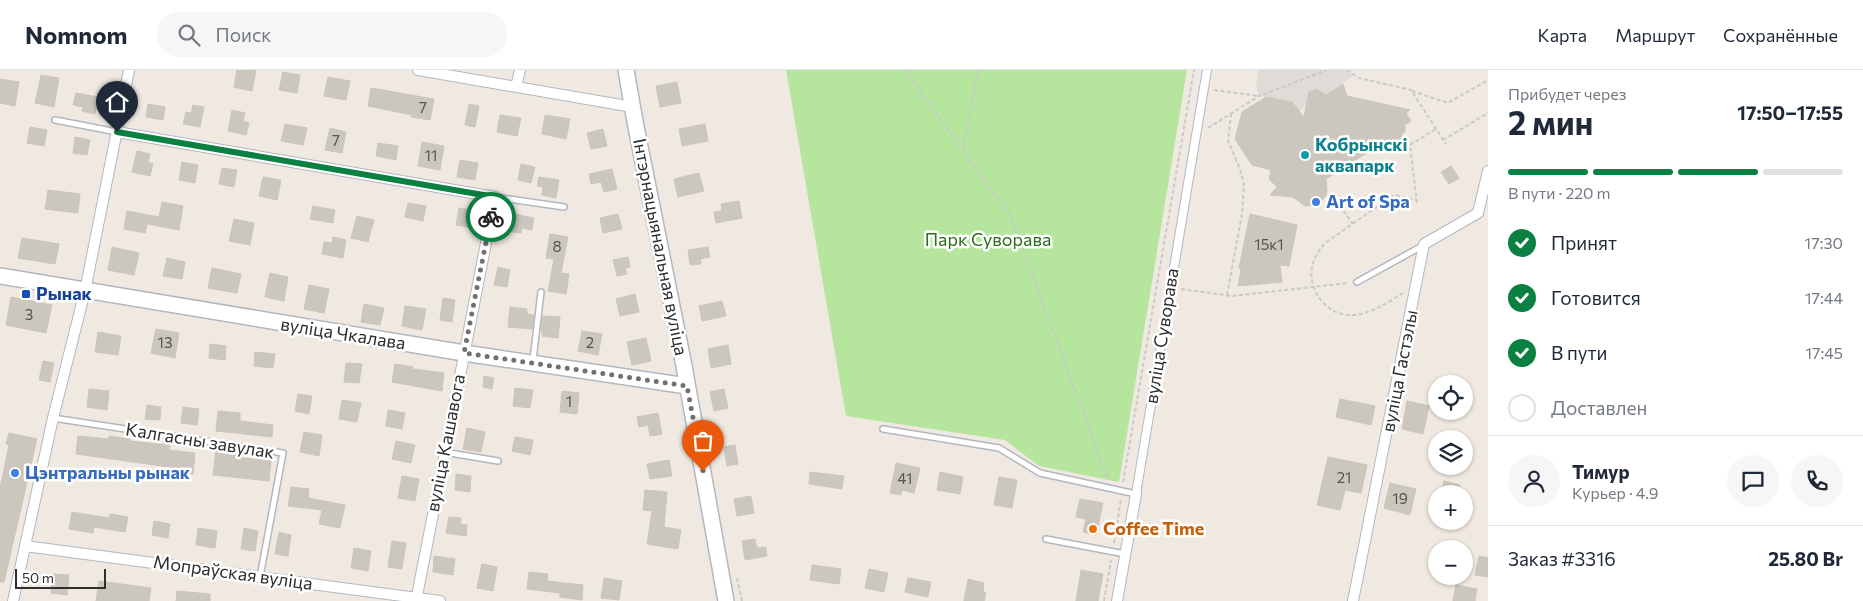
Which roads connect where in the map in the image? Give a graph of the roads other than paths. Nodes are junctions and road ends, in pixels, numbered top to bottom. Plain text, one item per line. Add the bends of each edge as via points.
1 (129, 70) edge
2 (418, 70) edge
3 (520, 70) edge
4 (626, 70) edge
5 (1207, 70) edge
6 (516, 87) junction
7 (633, 107) junction
8 (55, 120) dead end
9 (117, 132) junction
10 (1488, 171) edge
11 (495, 197) junction
12 (564, 207) dead end
13 (1424, 244) junction
14 (0, 276) edge
15 (1358, 282) road end
16 (84, 291) junction
17 (541, 292) dead end
18 (464, 353) junction
19 (532, 363) junction
20 (687, 386) junction
21 (53, 418) junction
22 (883, 430) dead end
23 (444, 452) junction
24 (498, 461) dead end
25 (1136, 494) junction
26 (1046, 539) dead end
27 (25, 546) junction
28 (1125, 554) junction
29 (260, 577) junction
30 (416, 599) edge
31 (12, 601) edge
32 (440, 601) edge
33 (726, 601) edge
34 (1117, 601) edge
35 (1353, 601) edge

1 - 9 street
2 - 6 street
3 - 6 street
4 - 7 main road, Інтэрнацыянальная вуліца
5 - 25 street, вуліца Суворава
6 - 7 street
7 - 20 main road, Інтэрнацыянальная вуліца
8 - 9 lane
9 - 11 street
9 - 16 street
10 - 13 street via 1478,213
11 - 12 lane
11 - 18 street, вуліца Кашавога
13 - 15 lane
13 - 35 street, вуліца Гастэлы
14 - 16 main road, вуліца Чкалава
16 - 18 main road, вуліца Чкалава
16 - 21 street
17 - 19 lane
18 - 19 main road, вуліца Чкалава
18 - 23 street, вуліца Кашавога
19 - 20 main road, вуліца Чкалава
20 - 33 main road, Інтэрнацыянальная вуліца
21 - 27 street
21 - 29 lane, Калгасны завулак via 283,453
22 - 25 lane via 998,448 1040,473
23 - 24 lane
23 - 30 street, вуліца Кашавога
25 - 28 street, вуліца Суворава
26 - 28 lane
27 - 29 street, Мопраўская вуліца
27 - 31 street
28 - 34 street, вуліца Суворава
29 - 30 street, Мопраўская вуліца
30 - 32 street, Мопраўская вуліца

